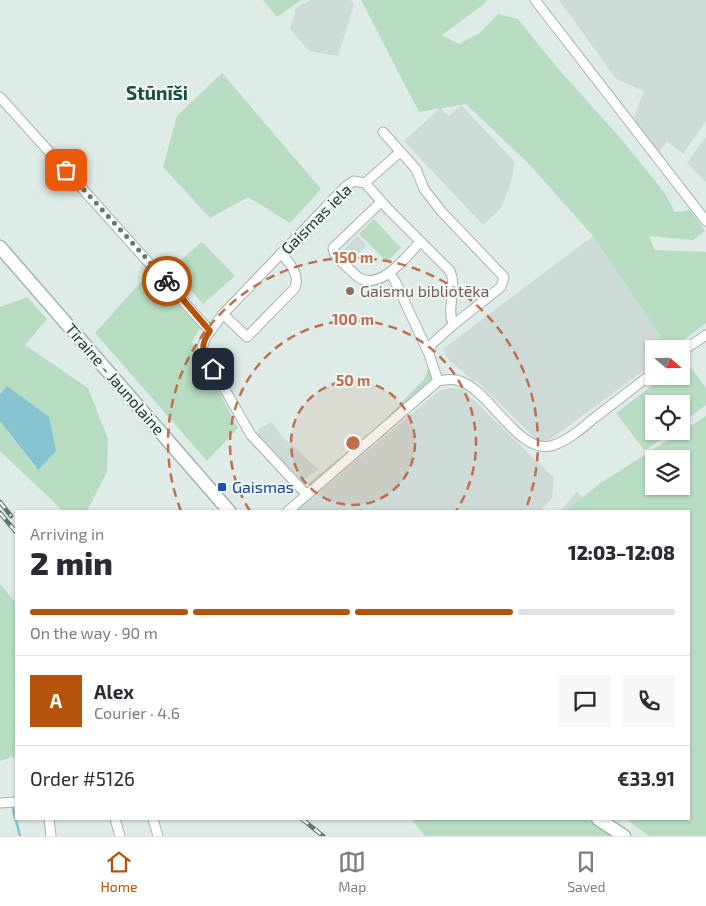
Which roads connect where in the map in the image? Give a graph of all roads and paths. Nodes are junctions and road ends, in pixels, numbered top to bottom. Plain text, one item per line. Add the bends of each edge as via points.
1 (535, 0) edge
2 (0, 97) edge
3 (383, 132) dead end
4 (400, 152) junction
5 (365, 183) junction
6 (381, 202) junction
7 (706, 221) edge
8 (420, 242) junction
9 (0, 247) edge
10 (281, 253) junction
11 (390, 274) junction
12 (223, 314) junction
13 (452, 325) junction
14 (210, 331) junction
15 (706, 335) edge
16 (690, 346) edge
17 (429, 354) junction
18 (645, 379) edge
19 (438, 382) junction
20 (307, 495) junction
21 (228, 510) edge
22 (289, 510) edge
23 (15, 802) edge
24 (0, 803) edge
25 (49, 820) edge
26 (115, 820) edge
27 (153, 820) edge
28 (600, 820) edge
29 (51, 836) edge
30 (120, 836) edge
31 (158, 836) edge
32 (624, 836) edge

1 - 7 street
2 - 14 street
3 - 4 street
4 - 5 street, Gaismas iela
4 - 13 street via 416,169 424,189 442,212 504,277 501,286
5 - 6 street
5 - 10 street, Gaismas iela via 354,181 346,186
6 - 8 street
6 - 11 street via 333,248 336,256 358,277 365,280
8 - 11 street
8 - 13 street via 454,279 450,308
9 - 21 main road, Tīraine - Jaunolaine
10 - 12 street, Gaismas iela
10 - 12 street via 295,272 298,281 295,288 247,337
11 - 17 street
12 - 14 street, Gaismas iela
13 - 17 street via 432,344
14 - 20 street, Gaismas iela via 204,342 204,353 241,419 253,438
15 - 16 street
17 - 19 street
18 - 19 street via 575,433 546,447 534,446 522,437 471,386 460,380
19 - 20 street
20 - 22 street
23 - 24 street
25 - 29 street
26 - 30 street
27 - 31 street
28 - 32 main road

